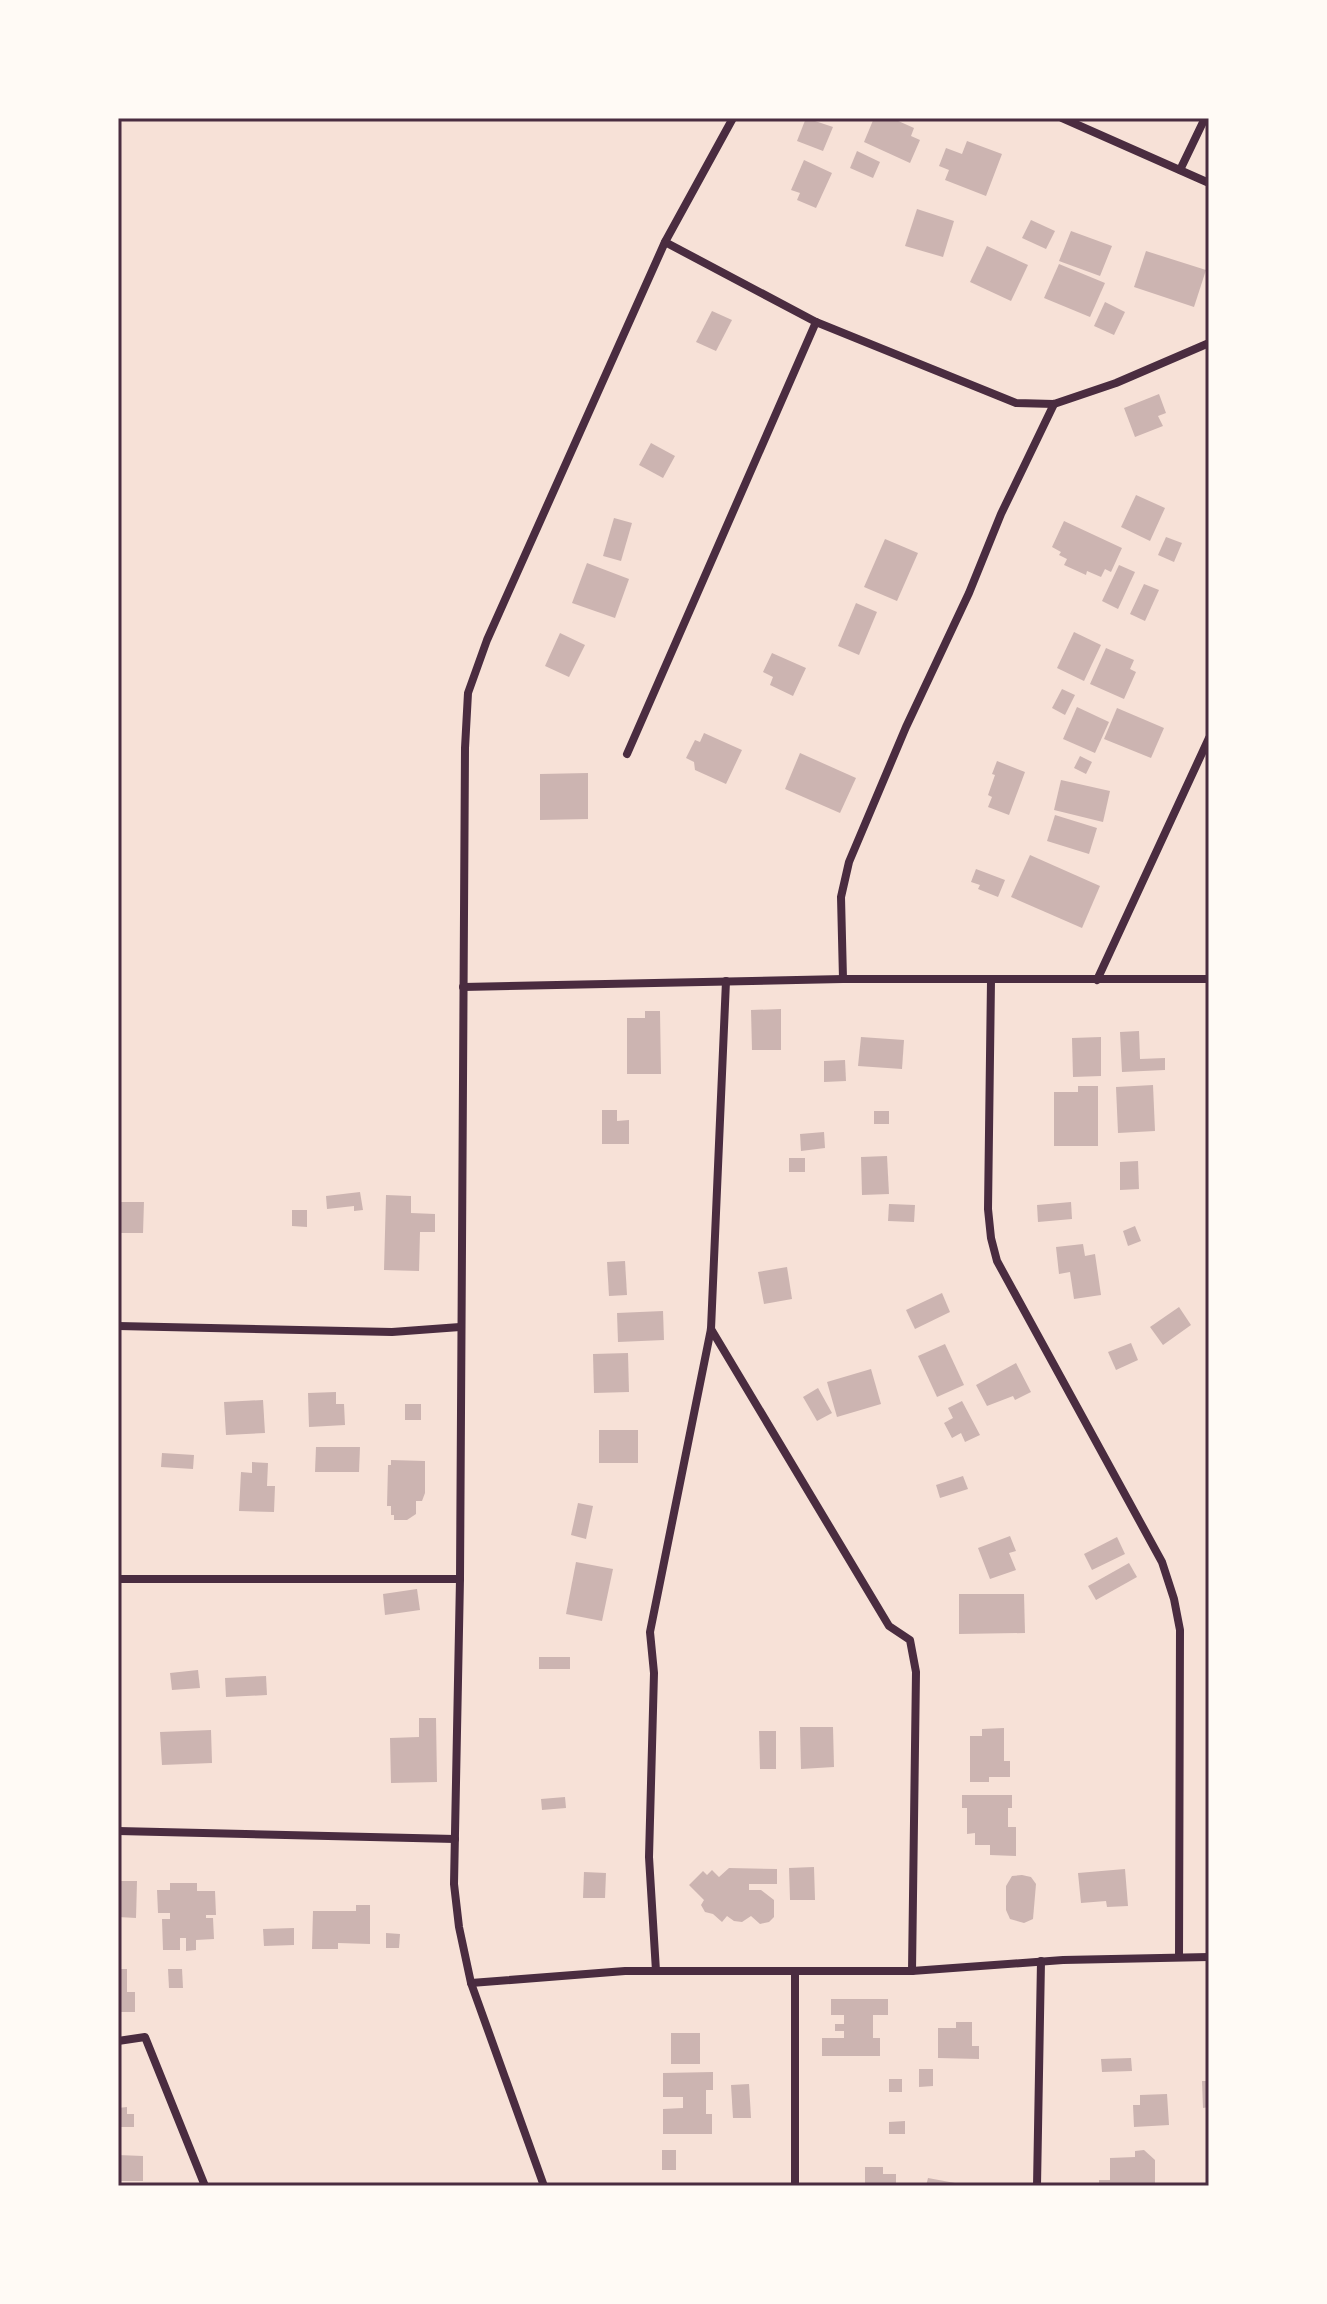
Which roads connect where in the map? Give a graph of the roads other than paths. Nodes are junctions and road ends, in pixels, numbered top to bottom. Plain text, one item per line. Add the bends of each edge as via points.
1 (733, 118) edge
2 (1062, 118) edge
3 (1205, 118) edge
4 (1180, 170) junction
5 (1209, 183) edge
6 (665, 242) junction
7 (816, 322) junction
8 (1209, 343) edge
9 (1054, 404) junction
10 (1209, 738) edge
11 (627, 754) dead end
12 (843, 979) junction
13 (1209, 979) edge
14 (991, 980) junction
15 (1097, 980) junction
16 (726, 981) junction
17 (463, 987) junction
18 (118, 1326) edge
19 (460, 1327) junction
20 (711, 1329) junction
21 (118, 1579) edge
22 (460, 1579) junction
23 (118, 1831) edge
24 (455, 1839) junction
25 (1179, 1957) junction
26 (1209, 1957) edge
27 (1041, 1961) junction
28 (656, 1971) junction
29 (795, 1971) junction
30 (912, 1971) junction
31 (471, 1983) junction
32 (118, 2041) edge
33 (205, 2186) edge
34 (544, 2186) edge
35 (795, 2186) edge
36 (1037, 2186) edge

1 - 6 street
2 - 4 street
3 - 4 street
4 - 5 street
6 - 7 street
6 - 17 street via 468,693
7 - 9 street via 1016,403
7 - 11 street
8 - 9 street
9 - 12 street via 849,862 841,897
10 - 15 street
12 - 14 street
12 - 16 street
13 - 15 street
14 - 15 street
14 - 25 street via 988,1209 997,1261 1162,1562 1180,1630
16 - 17 street
16 - 20 street
17 - 19 street
18 - 19 street via 392,1332
19 - 22 street
20 - 28 street via 650,1632 654,1673 649,1857
20 - 30 street via 889,1626 910,1640 916,1672
21 - 22 street
22 - 24 street
23 - 24 street
24 - 31 street via 454,1884
25 - 26 street
25 - 27 street
27 - 30 street
27 - 36 street
28 - 29 street
28 - 31 street
29 - 30 street
29 - 35 street
31 - 34 street
32 - 33 street via 145,2037

